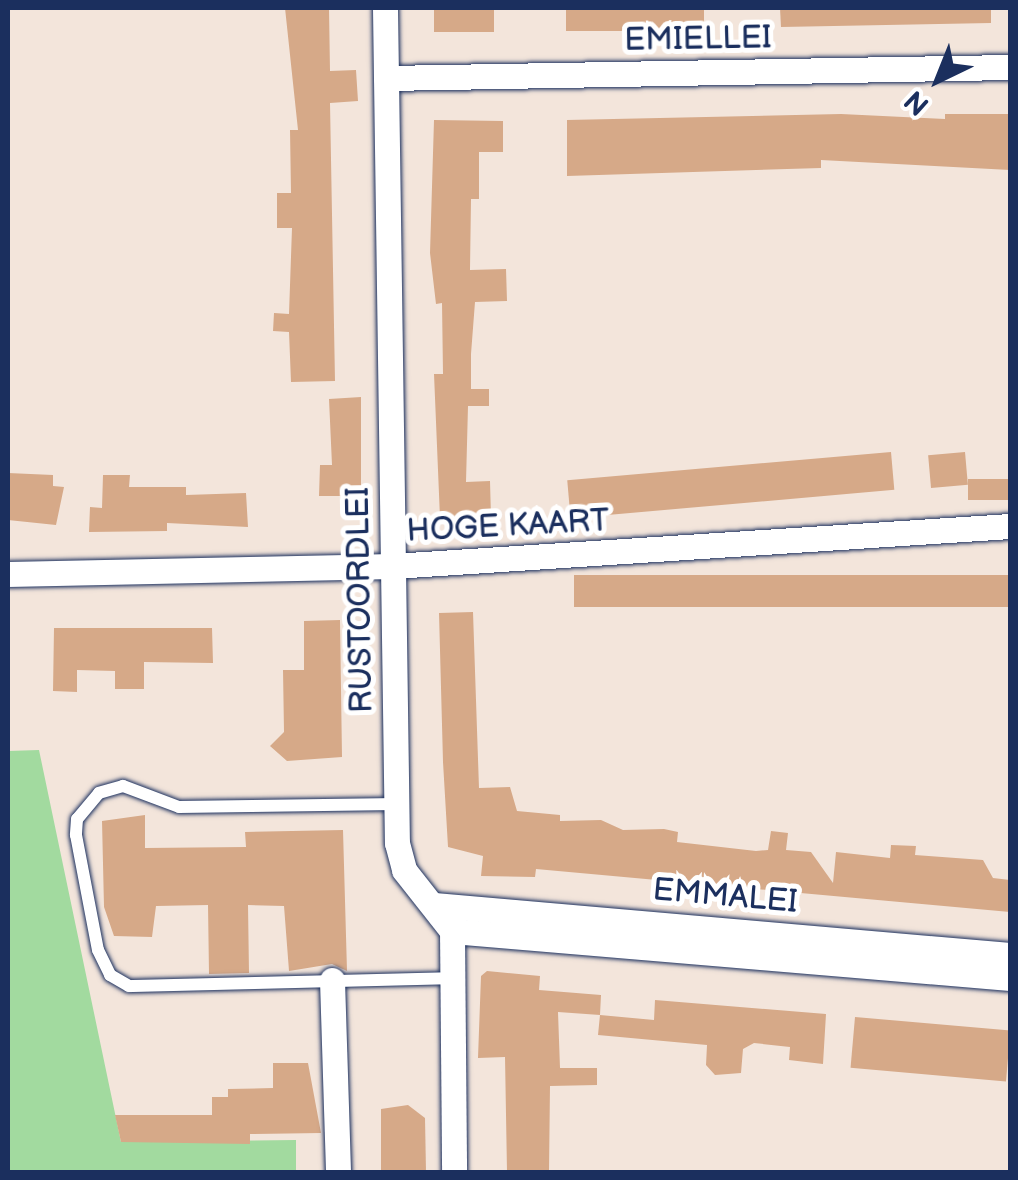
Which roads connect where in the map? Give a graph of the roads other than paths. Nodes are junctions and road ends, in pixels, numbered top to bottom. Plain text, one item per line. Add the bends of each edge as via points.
1 (385, 8) edge
2 (1010, 67) edge
3 (386, 78) junction
4 (1010, 526) edge
5 (394, 566) junction
6 (8, 574) edge
7 (397, 804) junction
8 (434, 906) junction
9 (452, 931) junction
10 (1010, 955) edge
11 (452, 978) junction
12 (1010, 978) edge
13 (332, 980) junction
14 (338, 1172) edge
15 (454, 1172) edge

1 - 3 street, RUSTOORDLEI
2 - 3 street, EMIELLEI
3 - 5 street, RUSTOORDLEI
4 - 5 street, HOGE KAART
5 - 6 street, HOGE KAART
5 - 7 street, RUSTOORDLEI
7 - 8 street, RUSTOORDLEI via 404,870
7 - 13 lane via 167,806 123,786 98,793 78,819 98,950 118,982
8 - 9 street, RUSTOORDLEI
8 - 10 street, EMMALEI
9 - 11 street
9 - 12 street, EMMALEI
11 - 13 lane
11 - 15 street
13 - 14 street

